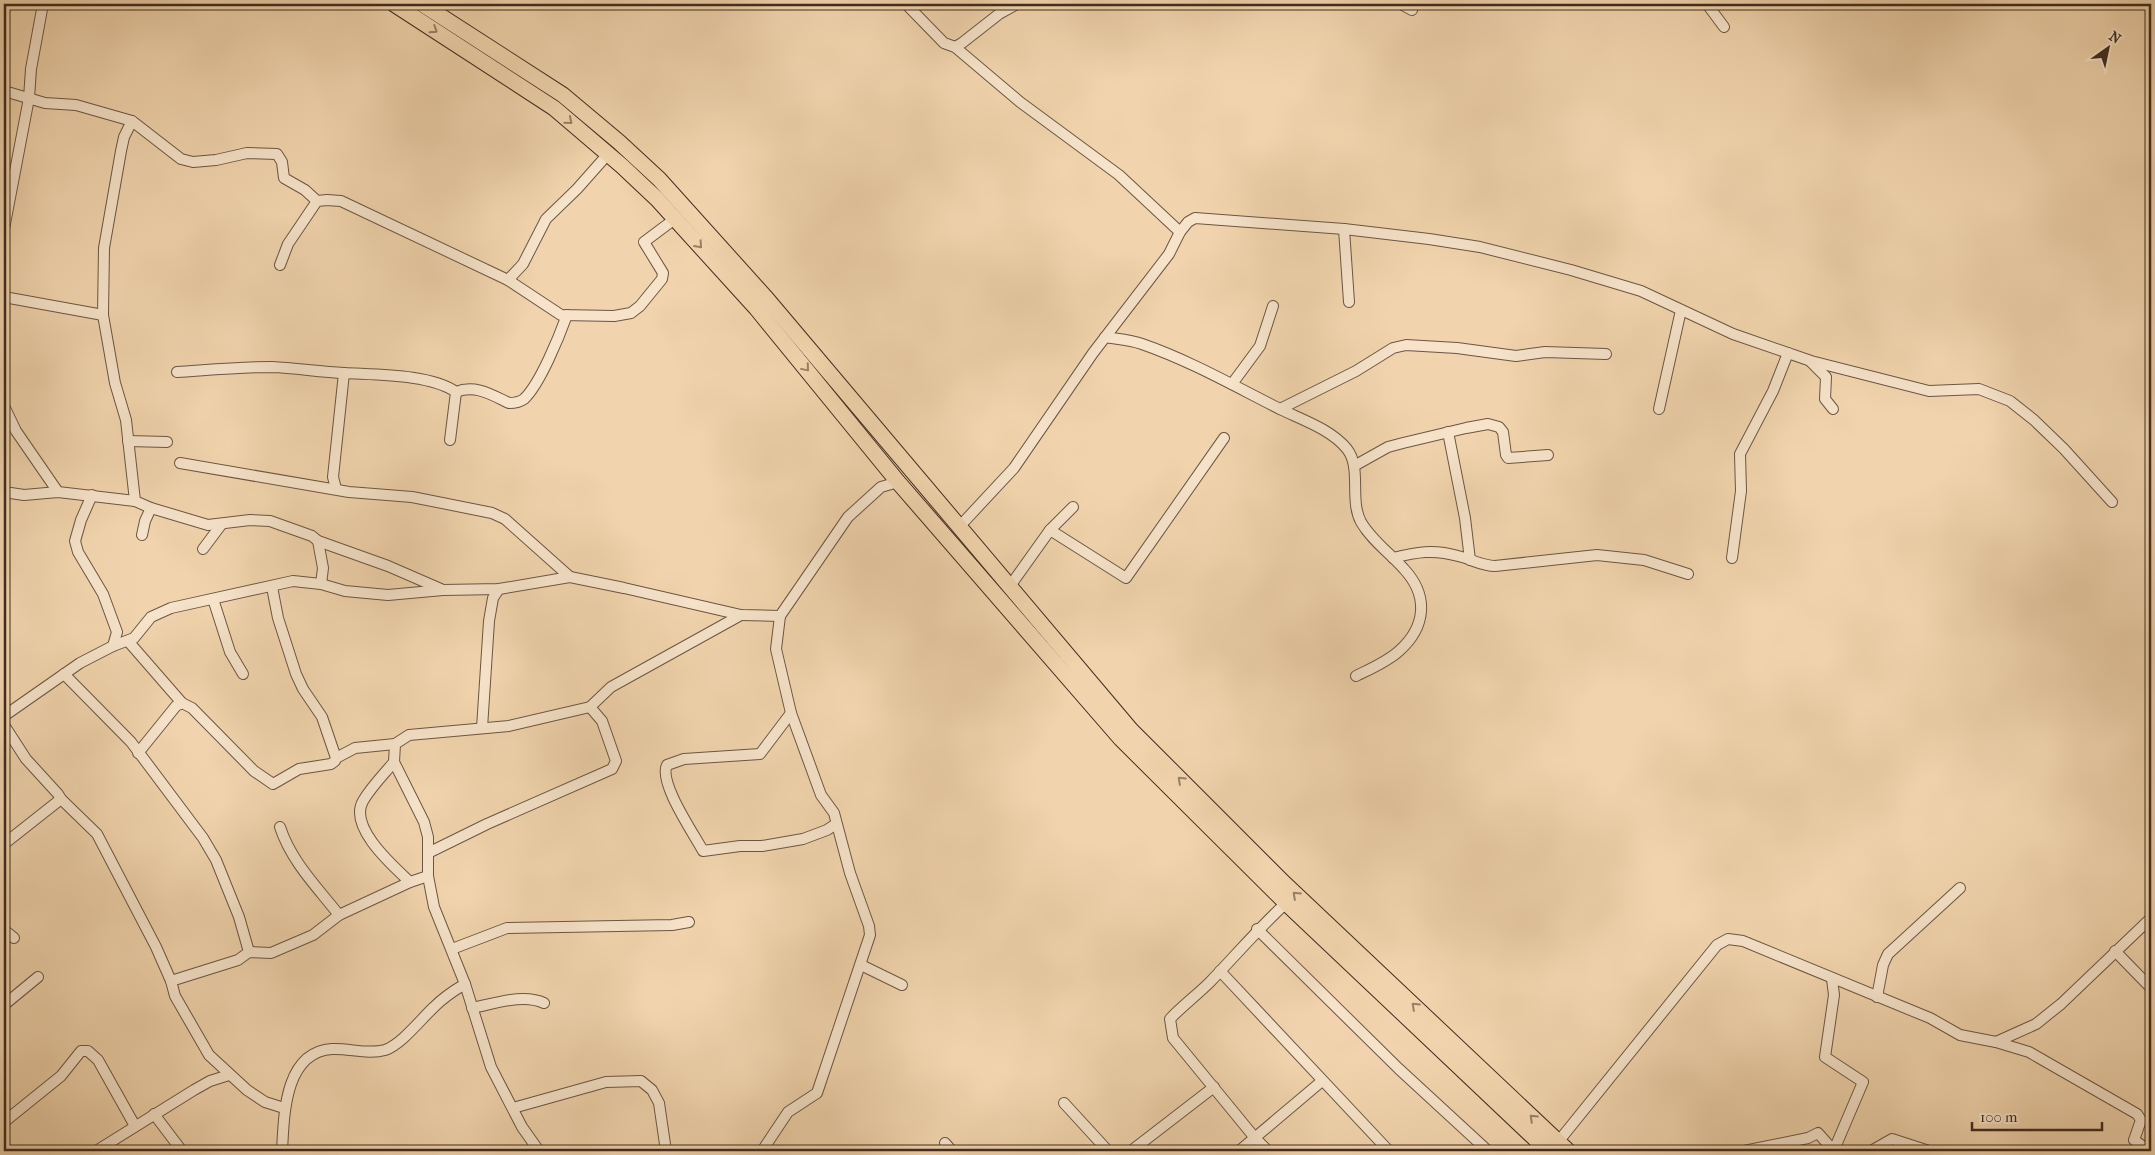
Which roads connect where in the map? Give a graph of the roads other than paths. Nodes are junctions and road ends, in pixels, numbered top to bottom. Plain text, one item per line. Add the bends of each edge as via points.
1 (43, 4) edge
2 (394, 4) edge
3 (422, 4) edge
4 (906, 4) edge
5 (1017, 4) edge
6 (1401, 4) edge
7 (1707, 4) edge
8 (1412, 10) dead end
9 (1724, 27) dead end
10 (955, 47) junction
11 (4, 91) edge
12 (29, 98) junction
13 (132, 121) junction
14 (608, 154) junction
15 (662, 194) junction
16 (317, 201) junction
17 (676, 218) junction
18 (4, 229) edge
19 (1344, 230) junction
20 (1180, 232) junction
21 (280, 265) dead end
22 (508, 280) junction
23 (4, 297) edge
24 (1349, 302) dead end
25 (1273, 306) dead end
26 (1681, 310) junction
27 (103, 315) junction
28 (567, 315) junction
29 (1105, 337) junction
30 (1788, 353) junction
31 (1606, 354) dead end
32 (1811, 361) junction
33 (177, 372) dead end
34 (344, 373) junction
35 (1232, 384) junction
36 (456, 392) junction
37 (4, 406) edge
38 (1280, 408) junction
39 (1659, 408) dead end
40 (1833, 409) dead end
41 (1448, 432) junction
42 (1224, 438) dead end
43 (450, 440) dead end
44 (128, 441) junction
45 (167, 442) dead end
46 (1548, 455) dead end
47 (180, 463) dead end
48 (1354, 466) junction
49 (333, 477) junction
50 (898, 482) junction
51 (324, 487) junction
52 (336, 489) junction
53 (4, 492) edge
54 (58, 492) junction
55 (92, 495) junction
56 (135, 501) junction
57 (2112, 502) dead end
58 (1073, 507) dead end
59 (151, 508) junction
60 (221, 525) junction
61 (960, 526) junction
62 (1050, 530) junction
63 (142, 535) dead end
64 (318, 541) junction
65 (203, 549) dead end
66 (1393, 558) junction
67 (1732, 558) dead end
68 (1470, 560) junction
69 (1688, 574) dead end
70 (570, 578) junction
71 (321, 584) junction
72 (1010, 586) junction
73 (272, 587) junction
74 (500, 589) junction
75 (443, 590) junction
76 (213, 599) junction
77 (741, 615) junction
78 (780, 616) junction
79 (128, 641) junction
80 (113, 646) junction
81 (64, 674) junction
82 (243, 674) dead end
83 (1356, 676) dead end
84 (182, 703) junction
85 (590, 707) junction
86 (791, 713) junction
87 (4, 716) edge
88 (4, 725) edge
89 (482, 728) junction
90 (395, 744) junction
91 (138, 753) junction
92 (336, 758) junction
93 (394, 762) junction
94 (61, 799) junction
95 (836, 824) junction
96 (280, 827) dead end
97 (4, 844) edge
98 (428, 853) junction
99 (428, 876) junction
100 (410, 882) junction
101 (1960, 888) dead end
102 (1286, 903) junction
103 (339, 915) junction
104 (2151, 918) edge
105 (690, 922) dead end
106 (1257, 929) junction
107 (4, 930) edge
108 (14, 938) dead end
109 (452, 949) junction
110 (2115, 951) junction
111 (249, 952) junction
112 (861, 965) junction
113 (1220, 971) junction
114 (38, 977) dead end
115 (1832, 979) junction
116 (171, 980) junction
117 (464, 984) junction
118 (902, 985) dead end
119 (2151, 988) edge
120 (1877, 997) junction
121 (544, 1003) dead end
122 (4, 1004) edge
123 (472, 1008) junction
124 (1431, 1031) junction
125 (1996, 1042) junction
126 (228, 1075) junction
127 (1322, 1080) junction
128 (1214, 1087) junction
129 (1064, 1103) dead end
130 (284, 1108) junction
131 (513, 1108) junction
132 (154, 1114) junction
133 (4, 1122) edge
134 (135, 1126) junction
135 (1255, 1138) junction
136 (945, 1143) dead end
137 (4, 1146) edge
138 (1559, 1146) edge
139 (7, 1151) edge
140 (96, 1151) edge
141 (182, 1151) edge
142 (282, 1151) edge
143 (539, 1151) edge
144 (666, 1151) edge
145 (762, 1151) edge
146 (952, 1151) edge
147 (1108, 1151) edge
148 (1131, 1151) edge
149 (1240, 1151) edge
150 (1268, 1151) edge
151 (1389, 1151) edge
152 (1488, 1151) edge
153 (1577, 1151) edge
154 (1744, 1151) edge
155 (1834, 1151) edge
156 (1871, 1151) edge
157 (1929, 1151) edge
158 (2150, 1151) edge

1 - 12 street
2 -> 14 main road via 554,108
3 - 15 main road via 563,95 619,142
4 - 10 street via 944,43
5 - 10 street
6 - 8 street
7 - 9 street
10 - 20 street via 1020,102 1119,175
11 - 12 street
12 - 13 street via 45,103 76,105
12 - 18 street
13 - 16 street via 181,159 193,162 247,153 277,154 282,162 284,178
13 - 27 street via 124,137 104,248
14 - 15 main road
14 - 22 street via 546,219 523,264
15 - 17 main road
15 - 61 main road via 767,299
16 - 21 street via 288,244
16 - 22 street via 341,201
17 - 28 street via 644,242 663,273 662,279 640,306 631,313 614,316
17 -> 50 main road via 756,308
19 - 20 street via 1195,218
19 - 24 street
19 - 26 street via 1480,247 1641,291
20 - 29 street via 1169,254
22 - 28 street via 561,315
23 - 27 street
25 - 35 street via 1260,346
26 - 30 street via 1733,334
26 - 39 street
27 - 44 street
28 - 36 street via 555,347 523,399 509,403 477,389
29 - 35 street via 1140,343
29 - 61 street via 1014,468
30 - 32 street
30 - 67 street via 1773,391 1740,454 1741,492
31 - 38 street via 1545,352 1516,356 1406,345 1393,348 1356,371
32 - 40 street via 1826,378 1825,399
32 - 57 street via 1930,391 1979,389 2010,401 2064,449
33 - 34 street via 272,367
34 - 36 street via 387,375 448,386
34 - 49 street
35 - 38 street
36 - 43 street
37 - 54 street via 32,456
38 - 48 street via 1338,439 1348,450
41 - 46 street via 1488,424 1499,426 1508,458
41 - 48 street via 1388,447
41 - 68 street
42 - 62 street via 1126,578
44 - 45 street
44 - 56 street
47 - 51 street
48 - 66 street via 1354,496 1360,521
49 - 51 street
49 - 52 street
50 - 78 street via 881,487 848,516
50 - 102 main road via 1121,739
51 - 52 street
52 - 70 street via 412,497 492,513 505,519
53 - 54 street via 24,495
54 - 55 street
55 - 56 street
55 - 80 street via 75,541 78,552 104,594 116,632
56 - 59 street
58 - 62 street
59 - 60 street via 208,525
59 - 63 street
60 - 64 street via 250,520 270,521
60 - 65 street
61 - 72 main road
62 - 72 street
64 - 71 street via 323,568
64 - 75 street
66 - 68 street via 1419,551 1436,551
66 - 83 street via 1418,587 1422,598 1420,619 1398,652
68 - 69 street via 1496,566 1597,555 1644,560
70 - 74 street
70 - 77 street
71 - 73 street via 293,581
71 - 75 street via 345,591 388,595
124 -> 72 main road via 1137,736
73 - 76 street
73 - 92 street via 296,674 322,717
74 - 75 street
74 - 89 street via 493,598 489,621
76 - 79 street via 171,608 151,617
76 - 82 street via 230,652
77 - 78 street
77 - 85 street via 611,687
78 - 86 street via 776,649
79 - 80 street
79 - 84 street
80 - 81 street
81 - 87 street
81 - 91 street
84 - 91 street via 176,706
84 - 92 street via 192,708 254,771 273,784 291,772 331,764
85 - 89 street via 509,726
85 - 98 street via 602,721 616,761 612,769
86 - 95 street via 820,795 834,813
86 - 95 street via 760,754 684,759 667,765 665,776 704,851 803,839
88 - 94 street via 26,759
89 - 90 street via 409,735
90 - 92 street via 355,748
90 - 93 street
91 - 111 street via 216,860
93 - 98 street via 424,822
93 - 100 street via 362,802 359,815 378,851
94 - 97 street
94 - 116 street via 97,834
95 - 112 street via 869,926 869,942
96 - 103 street via 284,842 295,860
98 - 99 street
99 - 100 street
99 - 109 street via 434,907
100 - 103 street
101 - 120 street via 1888,954
102 - 106 street
102 - 124 main road
103 - 111 street via 313,935 272,953
104 - 110 street
105 - 109 street via 507,928
106 - 113 street
106 - 152 street via 1399,1069
107 - 108 street
109 - 117 street
110 - 119 street
110 - 125 street via 2036,1024
111 - 116 street via 238,960
112 - 118 street
112 - 145 street via 817,1093 788,1112
113 - 127 street
113 - 128 street via 1170,1020 1173,1038
114 - 122 street
115 - 120 street
115 - 138 street via 1743,941 1728,939 1717,945
115 - 155 street via 1834,995 1825,1057 1863,1082
116 - 126 street via 175,996 208,1055
117 - 123 street
117 - 130 street via 385,1050 318,1050 303,1061
120 - 125 street via 1930,1018 1960,1035
121 - 123 street via 526,998
123 - 131 street via 492,1067
124 - 138 main road
125 - 158 street via 2029,1052 2137,1114 2141,1120 2134,1140
126 - 130 street via 265,1102
126 - 132 street
127 - 135 street
127 - 151 street
128 - 135 street
128 - 148 street
129 - 147 street
130 - 142 street
131 - 143 street
131 - 144 street via 606,1082 641,1081 652,1090 658,1103
132 - 134 street
132 - 141 street
133 - 134 street via 61,1076 81,1052 88,1051 98,1060
134 - 140 street
135 - 149 street
135 - 150 street
136 - 146 street
137 - 139 street
138 - 153 street
154 - 155 street via 1818,1133
156 - 157 street via 1892,1139

